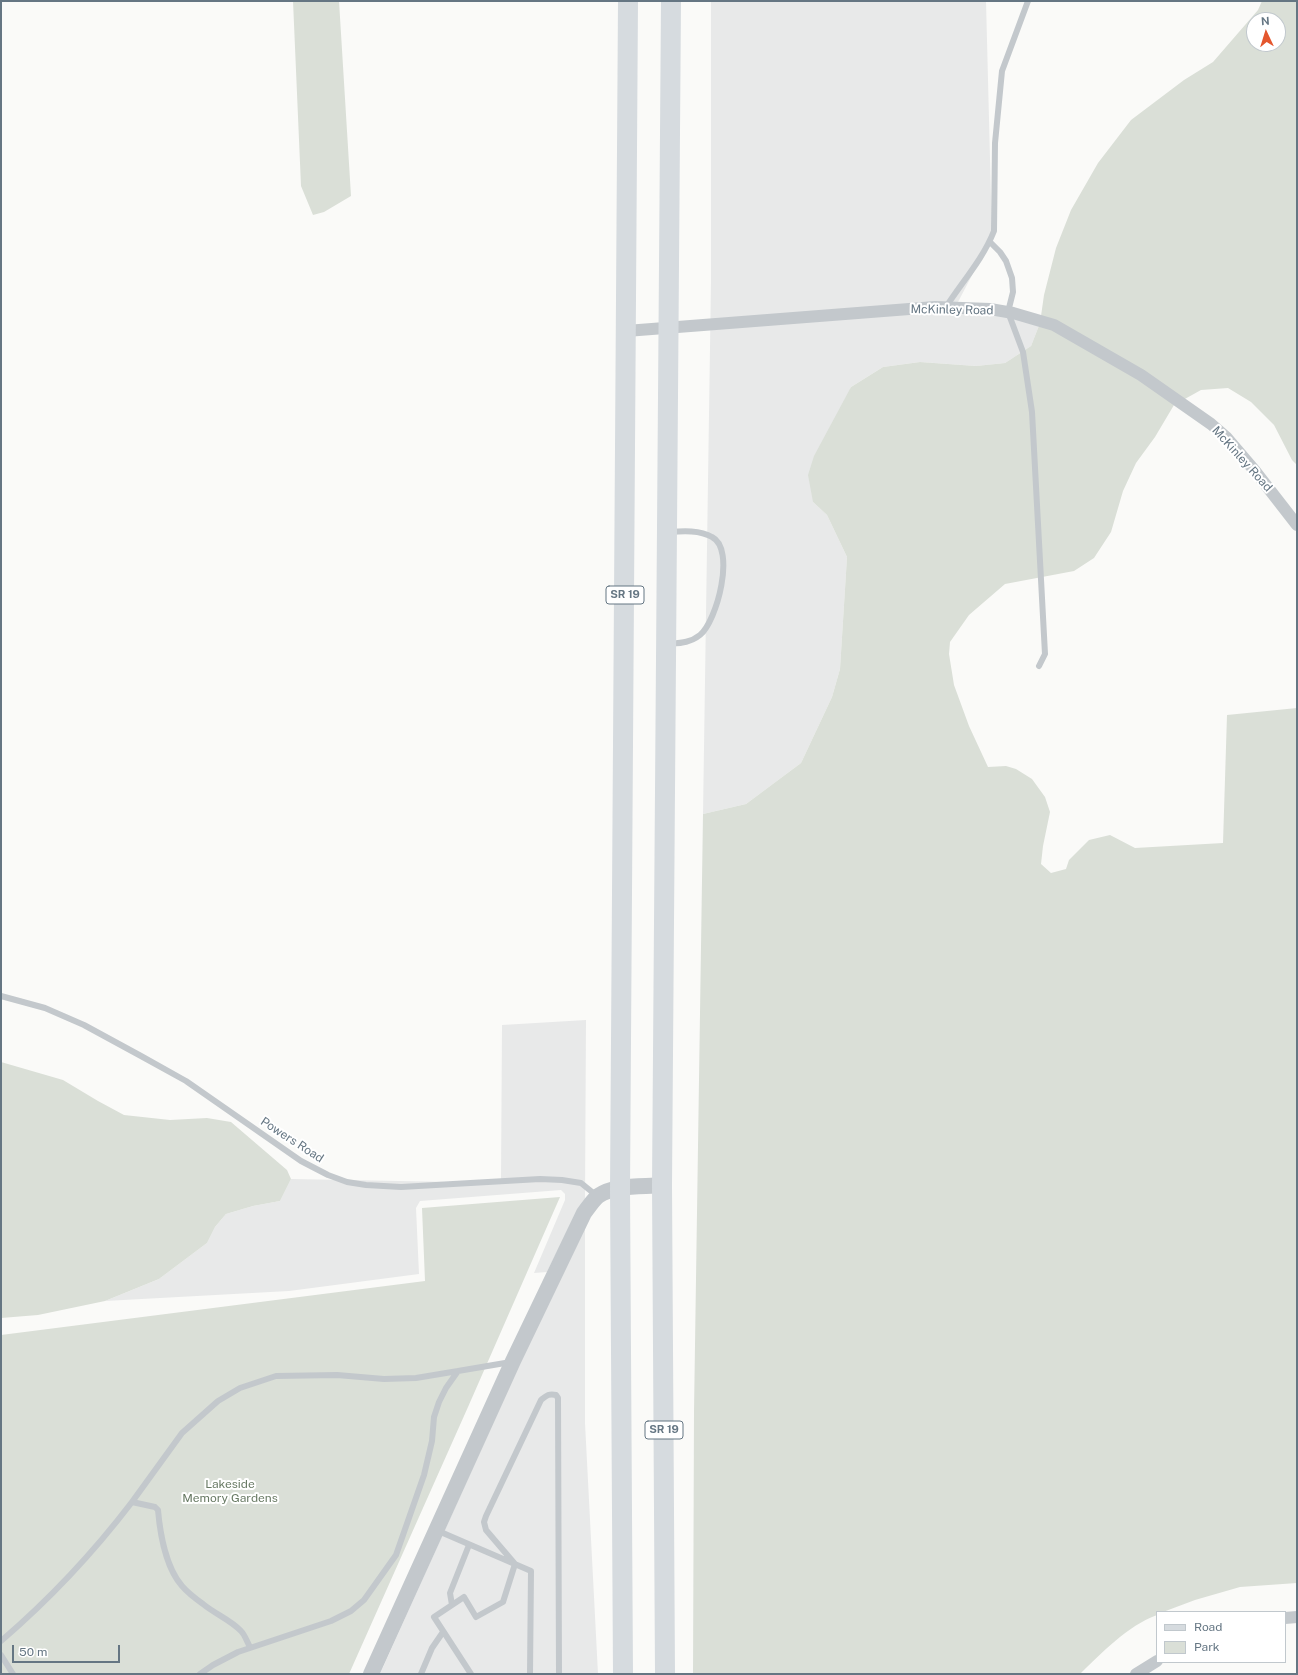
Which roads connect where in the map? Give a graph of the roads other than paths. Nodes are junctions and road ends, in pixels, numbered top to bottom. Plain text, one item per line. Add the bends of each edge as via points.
1 (628, 1) edge
2 (670, 1) edge
3 (1028, 1) edge
4 (990, 242) junction
5 (946, 307) junction
6 (1008, 312) junction
7 (669, 329) junction
8 (626, 331) junction
9 (1297, 525) edge
10 (667, 532) junction
11 (666, 644) junction
12 (1039, 666) dead end
13 (1, 996) edge
14 (662, 1185) junction
15 (620, 1188) junction
16 (597, 1196) junction
17 (513, 1361) junction
18 (458, 1371) junction
19 (132, 1502) junction
20 (436, 1530) junction
21 (469, 1545) junction
22 (515, 1564) junction
23 (452, 1605) junction
24 (622, 1616) junction
25 (1297, 1617) edge
26 (1286, 1618) edge
27 (443, 1632) junction
28 (1, 1641) edge
29 (250, 1647) junction
30 (1, 1655) edge
31 (1156, 1662) edge
32 (13, 1674) edge
33 (200, 1674) edge
34 (371, 1674) edge
35 (421, 1674) edge
36 (470, 1674) edge
37 (530, 1674) edge
38 (559, 1674) edge
39 (623, 1674) edge
40 (636, 1674) edge
41 (665, 1674) edge
42 (1136, 1674) edge

1 - 8 main road, SR 19
2 - 7 main road, SR 19
3 - 4 lane via 1002,71 995,144 994,231
4 - 5 lane
4 - 6 lane via 1006,261 1012,278 1013,292
5 - 6 street, McKinley Road
5 - 7 street, McKinley Road via 750,320
6 - 9 street, McKinley Road via 1054,325 1072,334 1141,375 1211,424 1255,471
6 - 12 lane via 1023,352 1032,412 1045,647 1045,654
7 - 8 street, McKinley Road
7 - 10 main road, SR 19
8 - 15 main road, SR 19
10 - 11 main road, SR 19
10 - 11 lane via 686,532 712,537 719,543 723,559 722,584 712,619 701,635 688,642
11 - 14 main road, SR 19
13 - 16 lane, Powers Road via 45,1008 84,1025 186,1082 301,1161 347,1182 401,1187 562,1180 581,1183
14 - 15 street
14 - 41 main road, SR 19
15 - 16 street
15 - 24 main road, SR 19
16 - 17 street via 584,1213
17 - 18 lane
17 - 20 street
18 - 19 lane via 416,1378 384,1379 337,1375 276,1376 240,1388 218,1401 182,1434
18 - 29 lane via 438,1402 424,1475 396,1555 364,1600 351,1611 331,1621
19 - 28 lane via 67,1580
19 - 29 lane via 158,1510 166,1553 175,1576 182,1586 203,1604 236,1626
20 - 21 lane
20 - 34 street
21 - 22 lane
21 - 23 lane via 450,1593
22 - 23 lane via 503,1602 476,1617 464,1597
22 - 37 lane via 531,1571
22 - 38 lane via 486,1530 484,1522 541,1400 552,1394 558,1398
23 - 27 lane via 434,1617
24 - 39 main road, SR 19
24 - 40 main road via 634,1638
25 - 26 street
27 - 35 lane via 432,1648
27 - 36 lane
29 - 33 lane
30 - 32 lane
31 - 42 street

